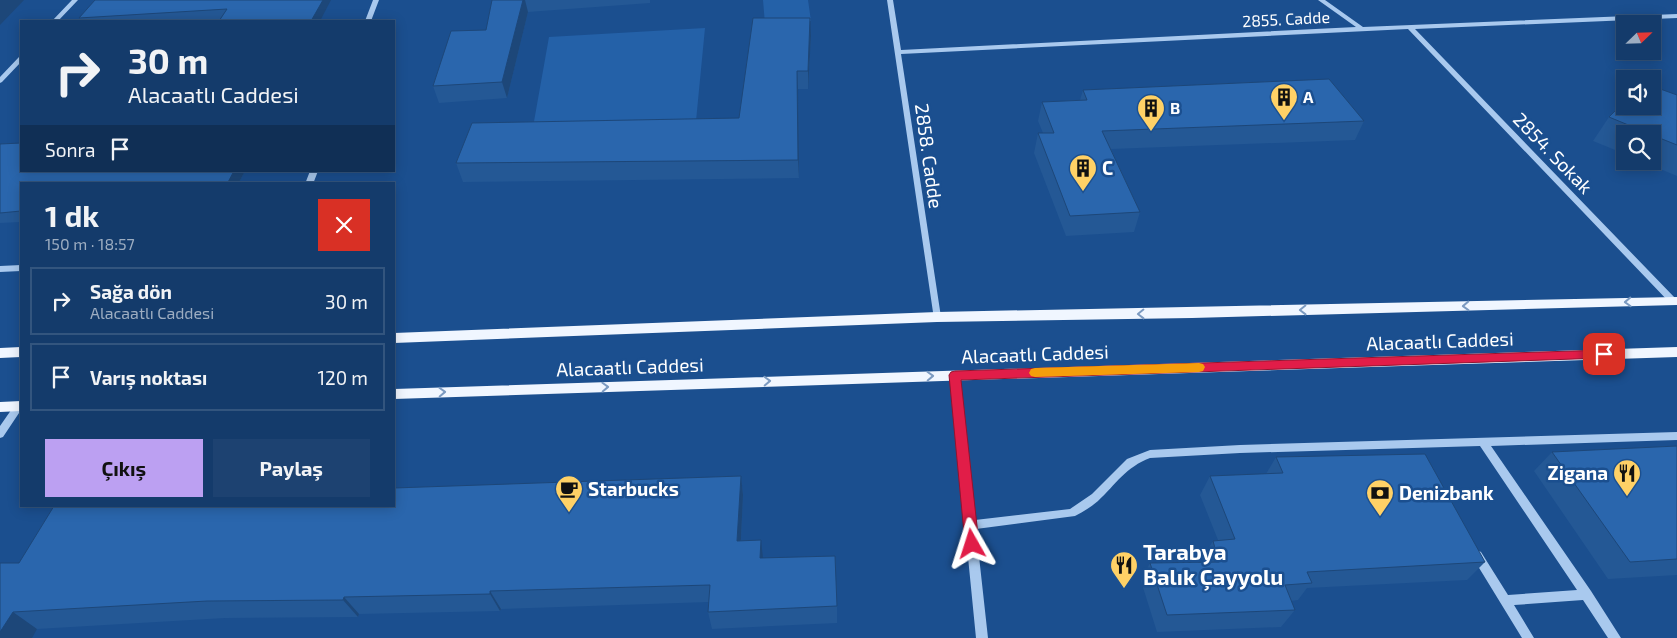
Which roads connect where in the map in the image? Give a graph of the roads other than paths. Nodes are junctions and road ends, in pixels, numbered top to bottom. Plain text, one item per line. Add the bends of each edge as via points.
1 (74, 0) edge
2 (376, 0) edge
3 (890, 0) edge
4 (1321, 0) edge
5 (1677, 16) edge
6 (56, 20) edge
7 (368, 20) edge
8 (1410, 27) junction
9 (1362, 29) junction
10 (898, 52) junction
11 (20, 59) edge
12 (0, 81) edge
13 (20, 268) edge
14 (0, 269) edge
15 (1675, 301) edge
16 (937, 316) junction
17 (395, 338) edge
18 (20, 352) edge
19 (1677, 352) edge
20 (0, 353) edge
21 (955, 375) junction
22 (395, 394) edge
23 (0, 406) edge
24 (20, 406) edge
25 (0, 434) edge
26 (1677, 436) edge
27 (1483, 442) junction
28 (970, 525) junction
29 (1469, 543) edge
30 (1587, 595) junction
31 (1505, 600) junction
32 (982, 638) edge
33 (1528, 638) edge
34 (1615, 638) edge

1 - 6 street
2 - 7 street
3 - 10 street, 2858. Cadde
4 - 9 street
5 - 8 street, 2855. Cadde
8 - 9 street, 2855. Cadde
8 - 15 street, 2854. Sokak
9 - 10 street, 2855. Cadde
10 - 16 street, 2858. Cadde
11 - 12 street
13 - 14 street
15 -> 16 main road, Alacaatlı Caddesi
16 - 17 main road, Alacaatlı Caddesi
18 - 20 main road
19 - 21 main road, Alacaatlı Caddesi
22 -> 21 main road, Alacaatlı Caddesi
21 - 28 street
23 - 24 main road
24 - 25 street
26 - 27 street
27 - 28 street via 1411,448 1240,449 1150,454 1127,464 1086,507 1071,513
27 - 30 street
28 - 32 street
29 - 31 street
30 - 31 street
30 - 34 street
31 - 33 street

